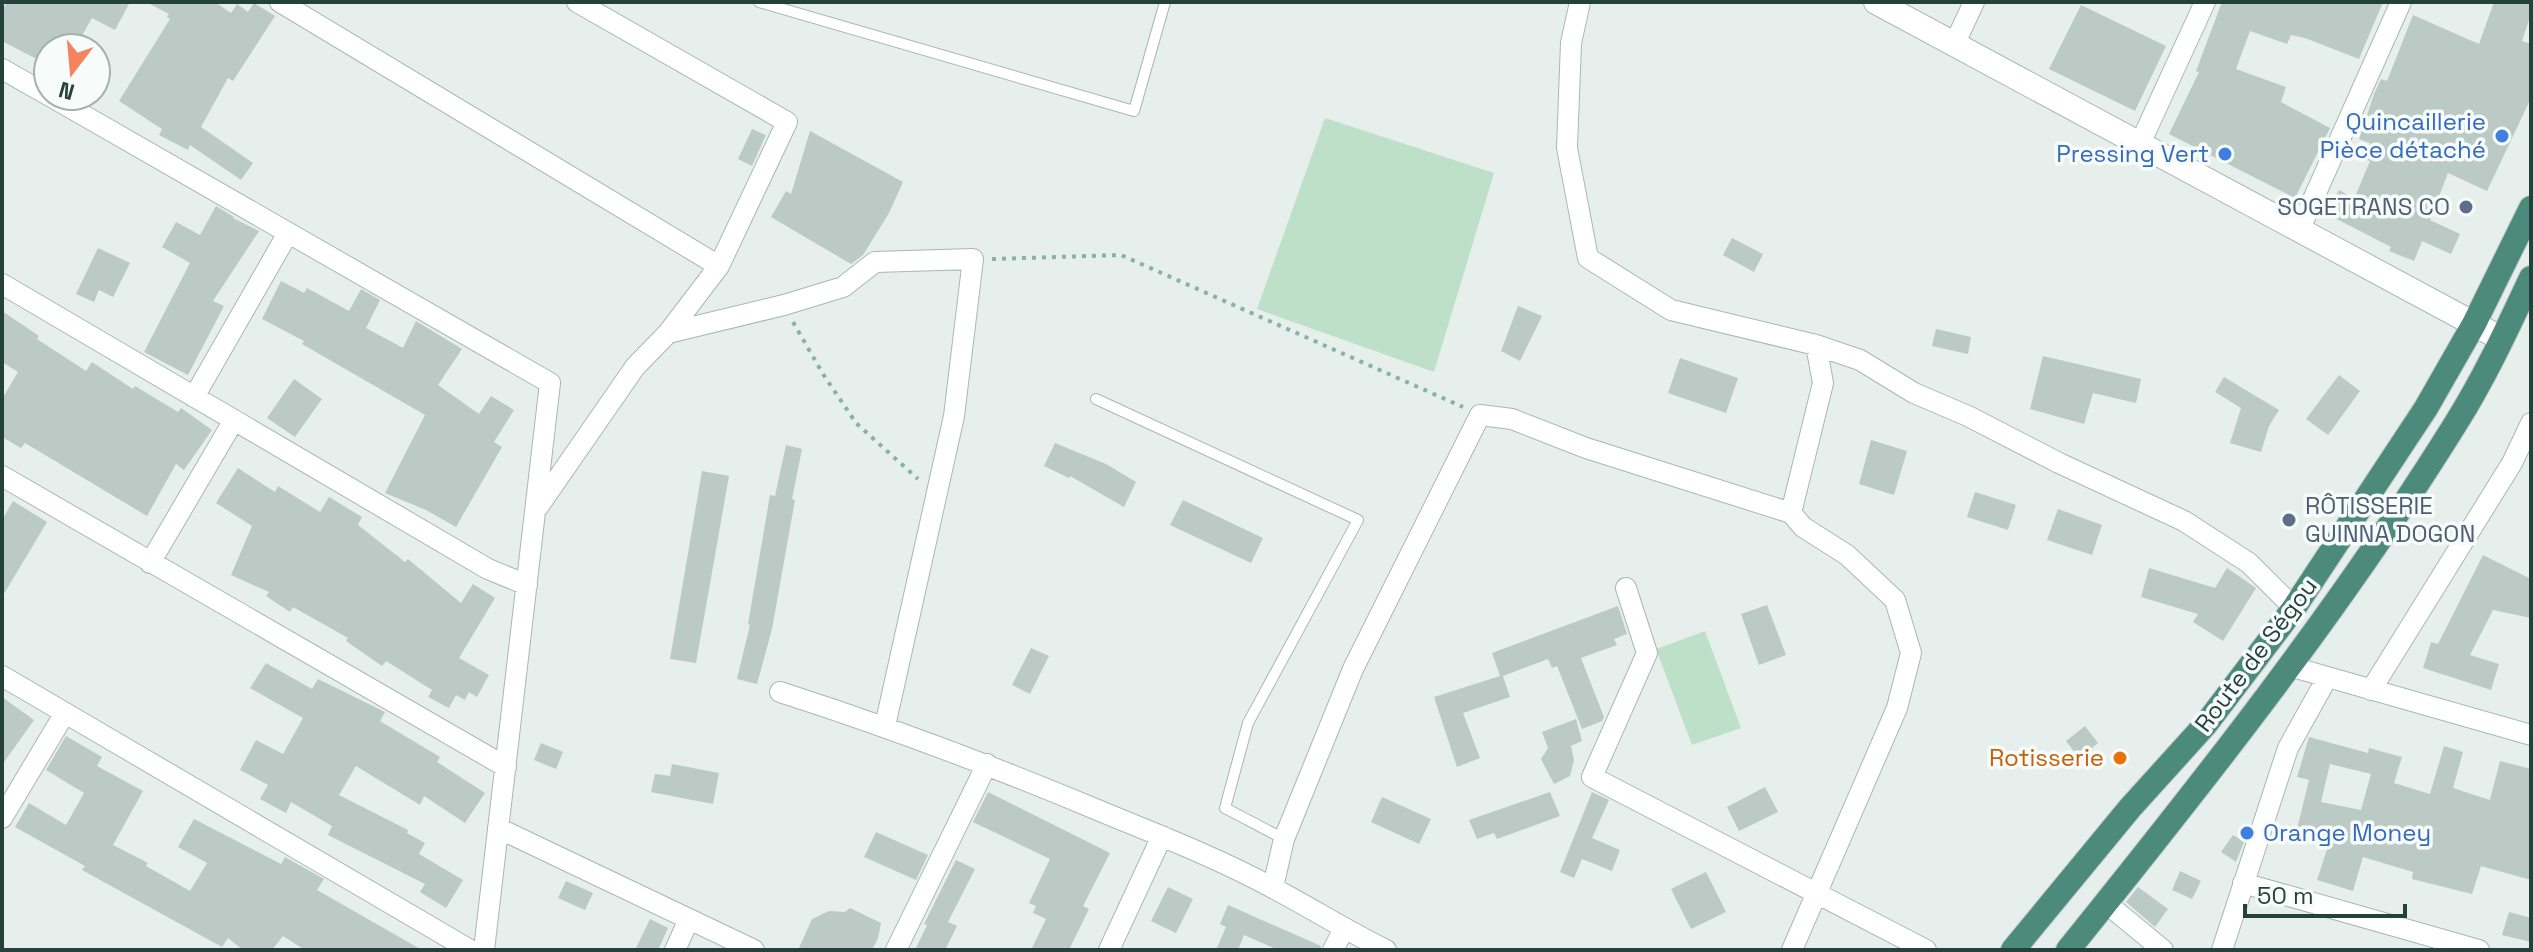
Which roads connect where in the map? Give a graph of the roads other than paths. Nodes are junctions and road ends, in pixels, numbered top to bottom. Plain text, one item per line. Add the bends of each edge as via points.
1 (280, 2) edge
2 (577, 2) edge
3 (617, 2) edge
4 (759, 2) edge
5 (1165, 2) edge
6 (1580, 2) edge
7 (1876, 2) edge
8 (1974, 2) edge
9 (2205, 2) edge
10 (2401, 2) edge
11 (615, 23) junction
12 (1954, 45) junction
13 (2, 69) edge
14 (32, 86) edge
15 (77, 112) edge
16 (2139, 146) junction
17 (2531, 208) edge
18 (2299, 231) junction
19 (288, 233) junction
20 (719, 266) junction
21 (2531, 278) edge
22 (2, 284) edge
23 (2474, 324) junction
24 (668, 333) junction
25 (2502, 339) junction
26 (1816, 345) junction
27 (194, 397) junction
28 (1096, 399) dead end
29 (234, 420) junction
30 (2531, 423) edge
31 (2521, 466) edge
32 (2, 476) edge
33 (535, 511) junction
34 (1791, 513) junction
35 (150, 563) junction
36 (527, 585) junction
37 (1626, 588) dead end
38 (2294, 608) junction
39 (2289, 666) junction
40 (2, 676) edge
41 (2327, 678) junction
42 (2371, 690) junction
43 (780, 692) dead end
44 (65, 713) junction
45 (885, 726) junction
46 (2531, 735) edge
47 (987, 764) junction
48 (506, 767) junction
49 (2, 818) edge
50 (498, 828) junction
51 (1162, 836) junction
52 (1284, 839) junction
53 (2243, 883) junction
54 (1273, 887) junction
55 (1817, 893) junction
56 (2106, 903) junction
57 (689, 919) junction
58 (1344, 929) junction
59 (470, 950) edge
60 (484, 950) edge
61 (675, 950) edge
62 (754, 950) edge
63 (896, 950) edge
64 (1109, 950) edge
65 (1333, 950) edge
66 (1386, 950) edge
67 (1792, 950) edge
68 (1926, 950) edge
69 (2013, 950) edge
70 (2068, 950) edge
71 (2163, 950) edge
72 (2222, 950) edge
73 (2479, 950) edge

1 - 20 street
2 - 11 street
3 - 11 street
4 - 5 lane via 1134,111
6 - 26 street via 1571,43 1567,148 1588,258 1671,310
7 - 12 street
8 - 12 street
9 - 16 street
10 - 18 street
11 - 20 street via 787,122
12 - 16 street
13 - 14 street
15 - 19 street
16 - 18 street
17 - 23 highway, Route de Ségou
18 - 23 street
19 - 27 street
19 - 33 street via 550,383
20 - 24 street
21 - 25 highway, Route de Ségou
22 - 27 street
23 - 25 street
23 - 38 highway, Route de Ségou via 2426,408
24 - 33 street via 635,367
24 - 45 street via 843,287 875,262 973,259 954,416
25 - 39 highway, Route de Ségou via 2457,422
26 - 34 street via 1823,383
26 - 38 street via 1860,360 1914,393 2184,521 2249,563
27 - 29 street
28 - 52 lane via 1358,520 1248,723 1225,808
29 - 35 street
29 - 36 street via 488,569
30 - 31 street
31 - 42 street
32 - 35 street
33 - 36 street
34 - 52 street via 1512,419 1480,415 1353,669
34 - 55 street via 1895,600 1911,653 1897,708
35 - 48 street
36 - 48 street
37 - 55 street via 1647,653 1592,777
38 - 69 highway, Route de Ségou via 2206,724
39 - 41 street
39 - 56 highway, Route de Ségou
40 - 44 street
41 - 42 street
41 - 53 street via 2288,748
42 - 46 street
43 - 45 street
44 - 49 street
44 - 59 street
45 - 47 street
47 - 51 street
47 - 63 street
48 - 50 street
50 - 57 street
50 - 60 street
51 - 54 street
51 - 64 street
52 - 54 street
53 - 72 street
53 - 73 street
54 - 58 street
55 - 67 street
55 - 68 street
56 - 70 highway, Route de Ségou
56 - 71 street
57 - 61 street
57 - 62 street
58 - 65 street
58 - 66 street

